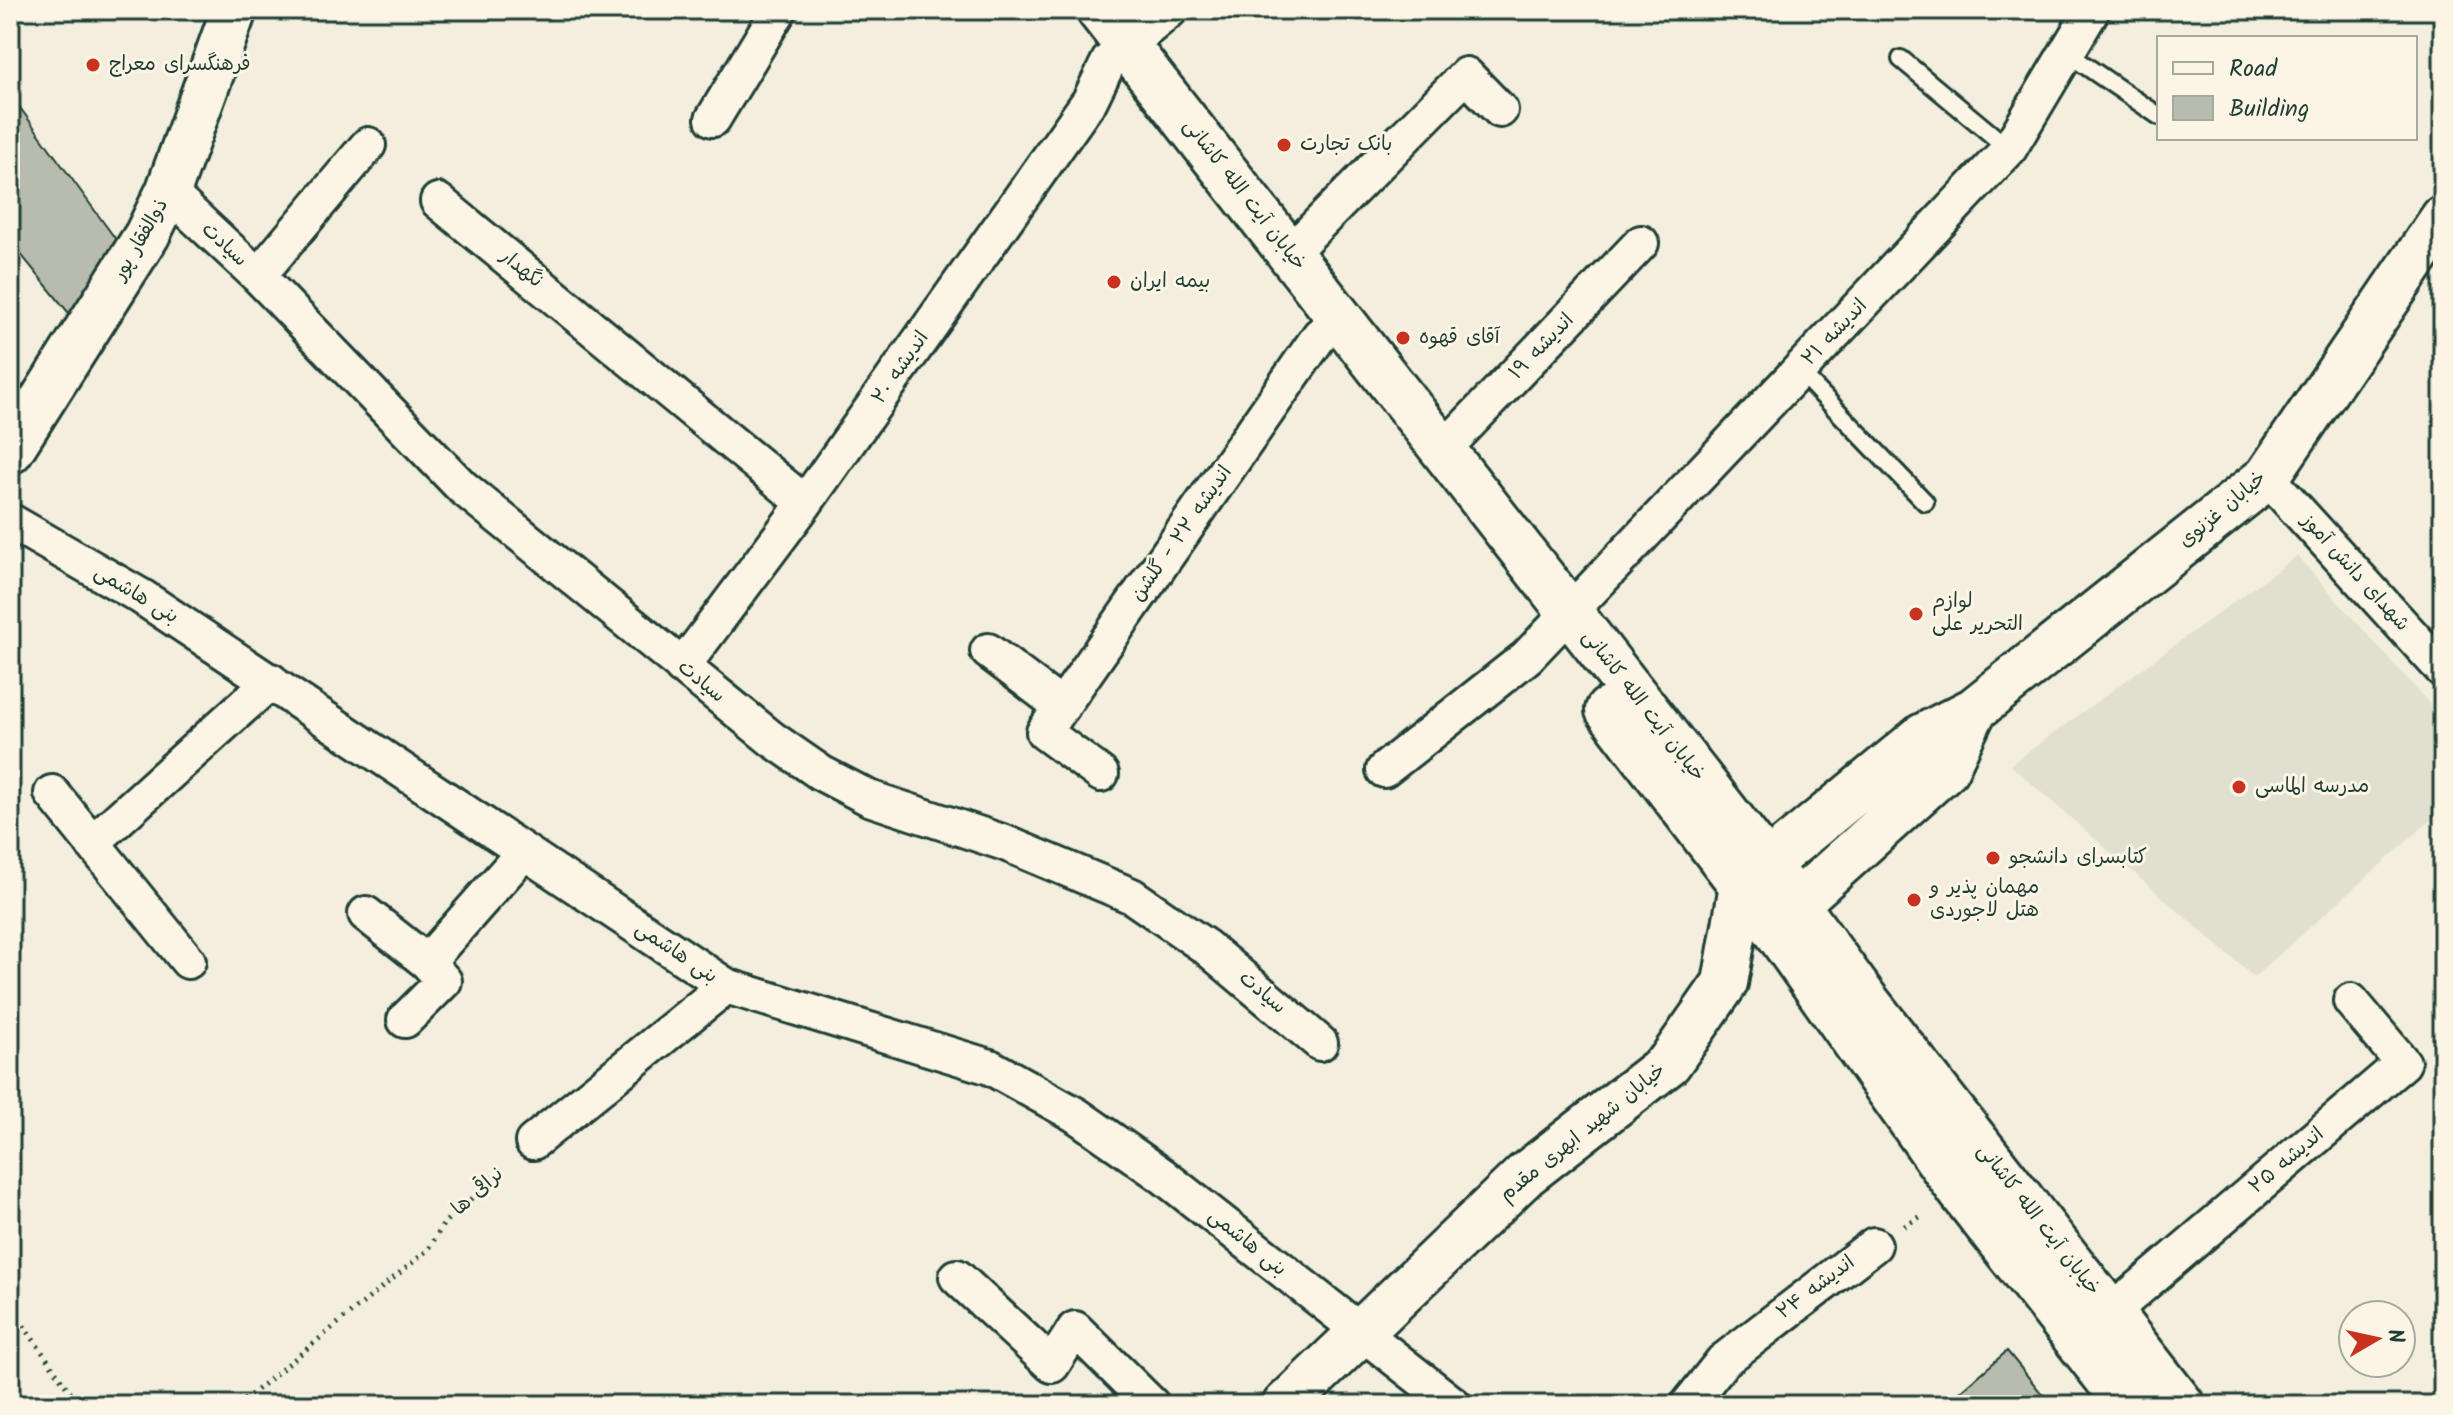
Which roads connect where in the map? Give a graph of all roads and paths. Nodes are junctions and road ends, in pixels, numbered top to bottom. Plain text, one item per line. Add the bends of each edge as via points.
1 (234, 10) edge
2 (779, 10) edge
3 (1070, 10) edge
4 (1099, 10) edge
5 (1170, 10) edge
6 (2092, 10) edge
7 (2067, 53) junction
8 (1118, 54) junction
9 (1901, 59) dead end
10 (1500, 110) dead end
11 (2157, 115) edge
12 (713, 119) dead end
13 (368, 145) dead end
14 (2009, 149) junction
15 (168, 192) junction
16 (438, 201) dead end
17 (2443, 218) edge
18 (1641, 243) dead end
19 (1289, 254) junction
20 (258, 276) junction
21 (1320, 335) junction
22 (1799, 371) junction
23 (1443, 450) junction
24 (10, 451) edge
25 (2267, 477) junction
26 (1925, 502) dead end
27 (805, 503) junction
28 (10, 521) edge
29 (1559, 621) junction
30 (988, 651) dead end
31 (682, 667) junction
32 (2443, 670) edge
33 (271, 681) junction
34 (1974, 710) junction
35 (1053, 719) junction
36 (1384, 770) dead end
37 (1101, 774) dead end
38 (52, 793) dead end
39 (92, 843) junction
40 (524, 852) junction
41 (1754, 874) junction
42 (366, 914) dead end
43 (1784, 914) junction
44 (188, 961) dead end
45 (427, 962) junction
46 (726, 986) junction
47 (2351, 1001) dead end
48 (405, 1020) dead end
49 (1320, 1043) dead end
50 (533, 1142) joint
51 (1961, 1192) junction
52 (1874, 1245) joint
53 (957, 1277) dead end
54 (10, 1306) edge
55 (2110, 1313) junction
56 (1361, 1335) junction
57 (79, 1405) edge
58 (238, 1405) edge
59 (1152, 1405) edge
60 (1285, 1405) edge
61 (1454, 1405) edge
62 (1688, 1405) edge
63 (2128, 1405) edge
64 (2182, 1405) edge

1 - 15 main road, ذوالفقار پور
2 - 12 street
3 - 8 main road, خیابان آیت الله کاشانی
4 - 8 main road, خیابان آیت الله کاشانی
5 - 8 street
6 - 7 street, اندیشه ۲۱
7 - 11 lane
7 - 14 street, اندیشه ۲۱
8 - 19 main road, خیابان آیت الله کاشانی
8 - 21 main road, خیابان آیت الله کاشانی
8 - 27 street, اندیشه ۲۰
9 - 14 lane
10 - 19 street via 1466,75
13 - 20 street
14 - 22 street, اندیشه ۲۱
15 - 20 street, سیادت
15 - 24 main road, ذوالفقار پور via 147,235
16 - 27 street, نگهدار
17 - 25 main road, خیابان غزنوی
18 - 23 street, اندیشه ۱۹
19 - 23 main road, خیابان آیت الله کاشانی
20 - 31 street, سیادت via 462,487
21 - 29 main road, خیابان آیت الله کاشانی
21 - 35 street, اندیشه ۲۲ - گلشن
22 - 26 lane
22 - 29 street, اندیشه ۲۱
23 - 29 main road, خیابان آیت الله کاشانی
25 - 32 street, شهدای دانش آموز
25 - 34 main road, خیابان غزنوی
27 - 31 street, اندیشه ۲۰
28 - 33 street, بنی هاشمی via 142,597
29 - 36 street, اندیشه ۲۱ via 1527,657
29 - 41 main road, خیابان آیت الله کاشانی
30 - 35 street
31 - 49 street, سیادت via 772,739 869,798 1035,854 1132,896 1206,947
33 - 39 street
33 - 40 street, بنی هاشمی
34 - 41 main road via 1923,736
34 - 43 main road via 1946,769
35 - 37 street
38 - 39 street
39 - 44 street
40 - 45 street
40 - 46 street, بنی هاشمی
41 - 43 main road, خیابان آیت الله کاشانی
41 - 56 main road, خیابان شهید ابهری مقدم via 1725,983 1669,1063 1525,1175
42 - 45 street
43 - 51 main road, خیابان آیت الله کاشانی
43 - 55 main road, خیابان آیت الله کاشانی via 1865,999
45 - 48 street via 444,981
46 - 50 street
46 - 56 street, بنی هاشمی via 990,1067 1076,1115 1163,1176
47 - 55 street, اندیشه ۲۵ via 2403,1063
50 - 58 path, نراقی ها via 444,1223 429,1249
51 - 52 path, اندیشه ۲۴
51 - 63 main road, خیابان آیت الله کاشانی
52 - 62 street, اندیشه ۲۴ via 1723,1361
53 - 59 street via 1052,1365 1075,1329
54 - 57 path
55 - 64 main road, خیابان آیت الله کاشانی
56 - 60 main road, خیابان شهید ابهری مقدم
56 - 61 street

